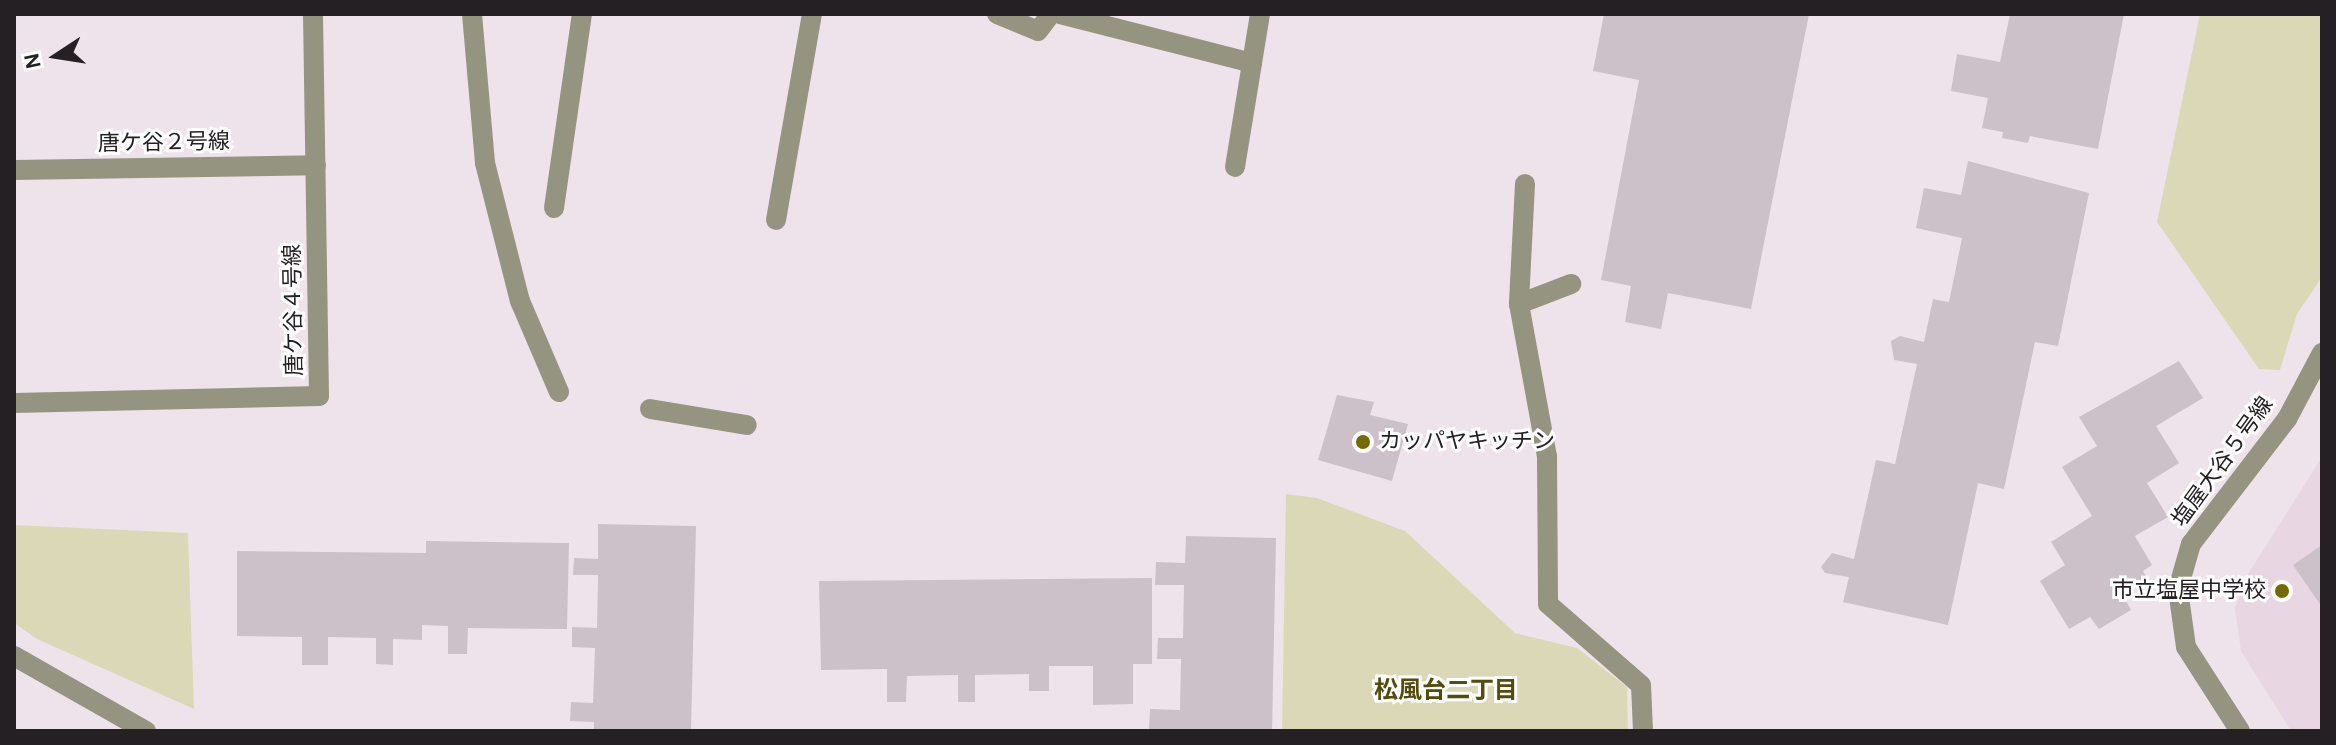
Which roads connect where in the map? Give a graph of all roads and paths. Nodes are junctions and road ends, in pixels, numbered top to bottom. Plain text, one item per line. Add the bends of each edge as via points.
1 (313, 14) edge
2 (472, 14) edge
3 (582, 14) edge
4 (812, 14) edge
5 (997, 14) edge
6 (1051, 14) edge
7 (1060, 14) edge
8 (1260, 14) edge
9 (1252, 63) junction
10 (316, 165) junction
11 (1235, 167) dead end
12 (14, 170) edge
13 (1525, 184) dead end
14 (554, 208) dead end
15 (776, 220) dead end
16 (1571, 284) dead end
17 (1519, 304) junction
18 (2322, 353) edge
19 (559, 392) dead end
20 (14, 403) edge
21 (650, 409) dead end
22 (747, 425) dead end
23 (14, 656) edge
24 (146, 731) edge
25 (1643, 731) edge
26 (2240, 731) edge

1 - 10 street, 唐ケ谷４号線
2 - 19 street via 485,163 520,301
3 - 14 street
4 - 15 street
5 - 6 street via 1038,31
7 - 9 street
8 - 9 street
9 - 11 street
10 - 12 street, 唐ケ谷２号線
10 - 20 street, 唐ケ谷４号線 via 319,396
13 - 17 street
16 - 17 street
17 - 25 street via 1547,456 1548,604 1641,685
18 - 26 street, 塩屋大谷５号線 via 2287,419 2191,544 2178,589 2186,647
21 - 22 street
23 - 24 street

